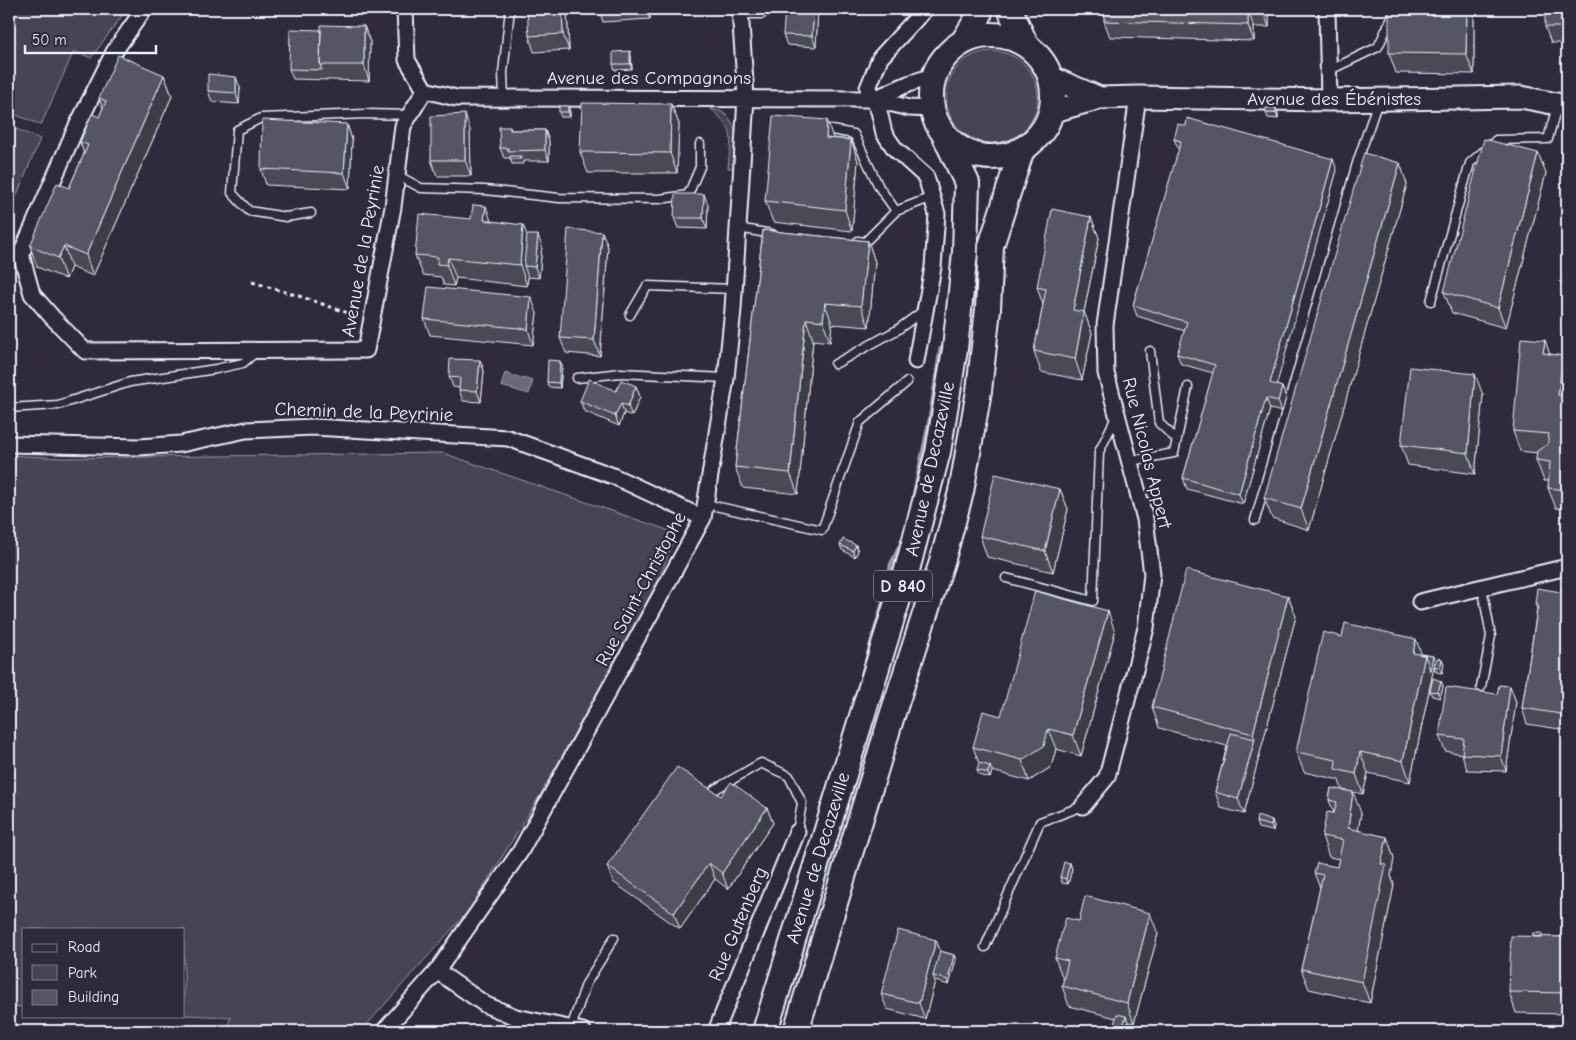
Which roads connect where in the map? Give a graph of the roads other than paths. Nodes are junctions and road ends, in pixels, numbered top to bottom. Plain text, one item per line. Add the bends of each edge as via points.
1 (144, 9) edge
2 (405, 9) edge
3 (510, 9) edge
4 (925, 9) edge
5 (980, 9) edge
6 (1012, 9) edge
7 (1327, 9) edge
8 (1396, 9) edge
9 (740, 11) edge
10 (762, 14) dead end
11 (962, 42) junction
12 (1026, 45) junction
13 (1328, 70) junction
14 (933, 76) junction
15 (1050, 77) junction
16 (425, 90) junction
17 (1138, 97) junction
18 (504, 98) junction
19 (746, 98) junction
20 (1100, 98) junction
21 (874, 99) junction
22 (1378, 99) junction
23 (1329, 100) junction
24 (1562, 105) edge
25 (932, 109) junction
26 (1051, 112) junction
27 (410, 115) junction
28 (816, 127) edge
29 (942, 132) junction
30 (700, 144) dead end
31 (1022, 149) junction
32 (397, 175) junction
33 (932, 197) junction
34 (896, 211) junction
35 (311, 213) dead end
36 (738, 228) junction
37 (780, 235) edge
38 (846, 240) edge
39 (734, 289) junction
40 (1431, 301) dead end
41 (925, 310) junction
42 (630, 315) dead end
43 (258, 350) junction
44 (1150, 351) dead end
45 (916, 361) dead end
46 (835, 364) dead end
47 (577, 378) dead end
48 (726, 378) junction
49 (908, 382) dead end
50 (1188, 388) dead end
51 (9, 408) edge
52 (1117, 415) junction
53 (1177, 440) junction
54 (9, 444) edge
55 (1130, 461) junction
56 (704, 511) junction
57 (1254, 520) dead end
58 (1567, 567) edge
59 (1006, 578) dead end
60 (1482, 587) junction
61 (1420, 602) dead end
62 (1481, 687) dead end
63 (714, 790) edge
64 (1083, 806) joint
65 (798, 832) joint
66 (614, 938) dead end
67 (985, 947) dead end
68 (437, 971) junction
69 (577, 1030) edge
70 (384, 1031) edge
71 (716, 1031) edge
72 (765, 1031) edge
73 (796, 1031) edge

1 - 43 street, Avenue de la Peyrinie via 114,52 20,254 32,294 85,351
2 - 16 street via 407,60
3 - 18 lane via 503,73
4 - 21 street via 880,58 868,88
5 - 11 main road via 980,16
6 - 12 main road
7 - 13 street
8 - 13 lane via 1378,47
9 - 10 lane
9 - 19 street, Rue Saint-Christophe
11 - 12 main road via 995,34
11 - 14 main road via 944,56
12 - 15 main road via 1041,59
13 - 23 street
14 - 21 street, Avenue des Compagnons
14 - 25 main road
15 - 20 street, Avenue des Ébénistes
15 - 26 main road via 1053,88
16 - 18 street, Avenue des Compagnons via 456,98
16 - 27 street, Avenue de la Peyrinie
17 - 20 street, Avenue des Ébénistes
17 - 23 street, Avenue des Ébénistes
17 - 52 street, Rue Nicolas Appert via 1105,325 1106,373
18 - 19 street, Avenue des Compagnons
19 - 21 street, Avenue des Compagnons
19 - 36 street, Rue Saint-Christophe
20 - 26 street, Avenue des Ébénistes
21 - 25 street, Avenue des Compagnons via 908,108
21 - 33 street via 884,133 926,177
22 - 23 street, Avenue des Ébénistes
22 - 24 street, Avenue des Ébénistes via 1522,97
22 - 57 lane
24 - 40 lane via 1548,139 1496,140 1470,163
25 - 29 main road
26 - 31 main road via 1040,133
27 - 32 street, Avenue de la Peyrinie via 403,126
27 - 35 lane via 261,118 237,130 232,193 249,211 286,217
28 - 34 lane via 854,134 879,188
29 - 31 main road via 959,147 979,156 1002,156
29 - 72 main road, Avenue de Decazeville / D 840 via 968,183 955,349 938,452 908,570
30 - 32 lane via 700,167 688,195 659,199 559,198 485,190 421,188
31 - 73 main road, Avenue de Decazeville / D 840 via 991,246 979,391 961,492
32 - 43 street, Avenue de la Peyrinie via 366,350
33 - 34 lane
33 - 41 street via 938,214
34 - 38 lane via 865,242
36 - 37 lane
36 - 39 street, Rue Saint-Christophe
39 - 42 lane via 647,286
39 - 48 street, Rue Saint-Christophe
41 - 45 street
41 - 46 lane via 897,330
43 - 51 lane via 243,363 130,382 58,405
44 - 53 lane via 1159,423
47 - 48 lane via 620,373
48 - 56 street, Rue Saint-Christophe
49 - 56 lane via 860,422 822,530
50 - 53 lane
52 - 55 street, Rue Nicolas Appert
52 - 59 lane via 1099,452 1093,600
53 - 55 lane via 1174,453
54 - 56 street, Chemin de la Peyrinie via 139,447 181,444 246,430 313,427 508,438
55 - 64 street, Rue Nicolas Appert via 1146,519 1152,574 1146,628 1107,777
56 - 68 street, Rue Saint-Christophe via 520,852
58 - 60 street
60 - 61 street
60 - 62 lane via 1491,636
63 - 65 lane via 761,763 789,776 802,803
64 - 67 lane via 1040,822
65 - 71 street, Rue Gutenberg
66 - 69 lane via 586,984
68 - 69 street via 486,1006 516,1017
68 - 70 street, Rue Saint-Christophe

